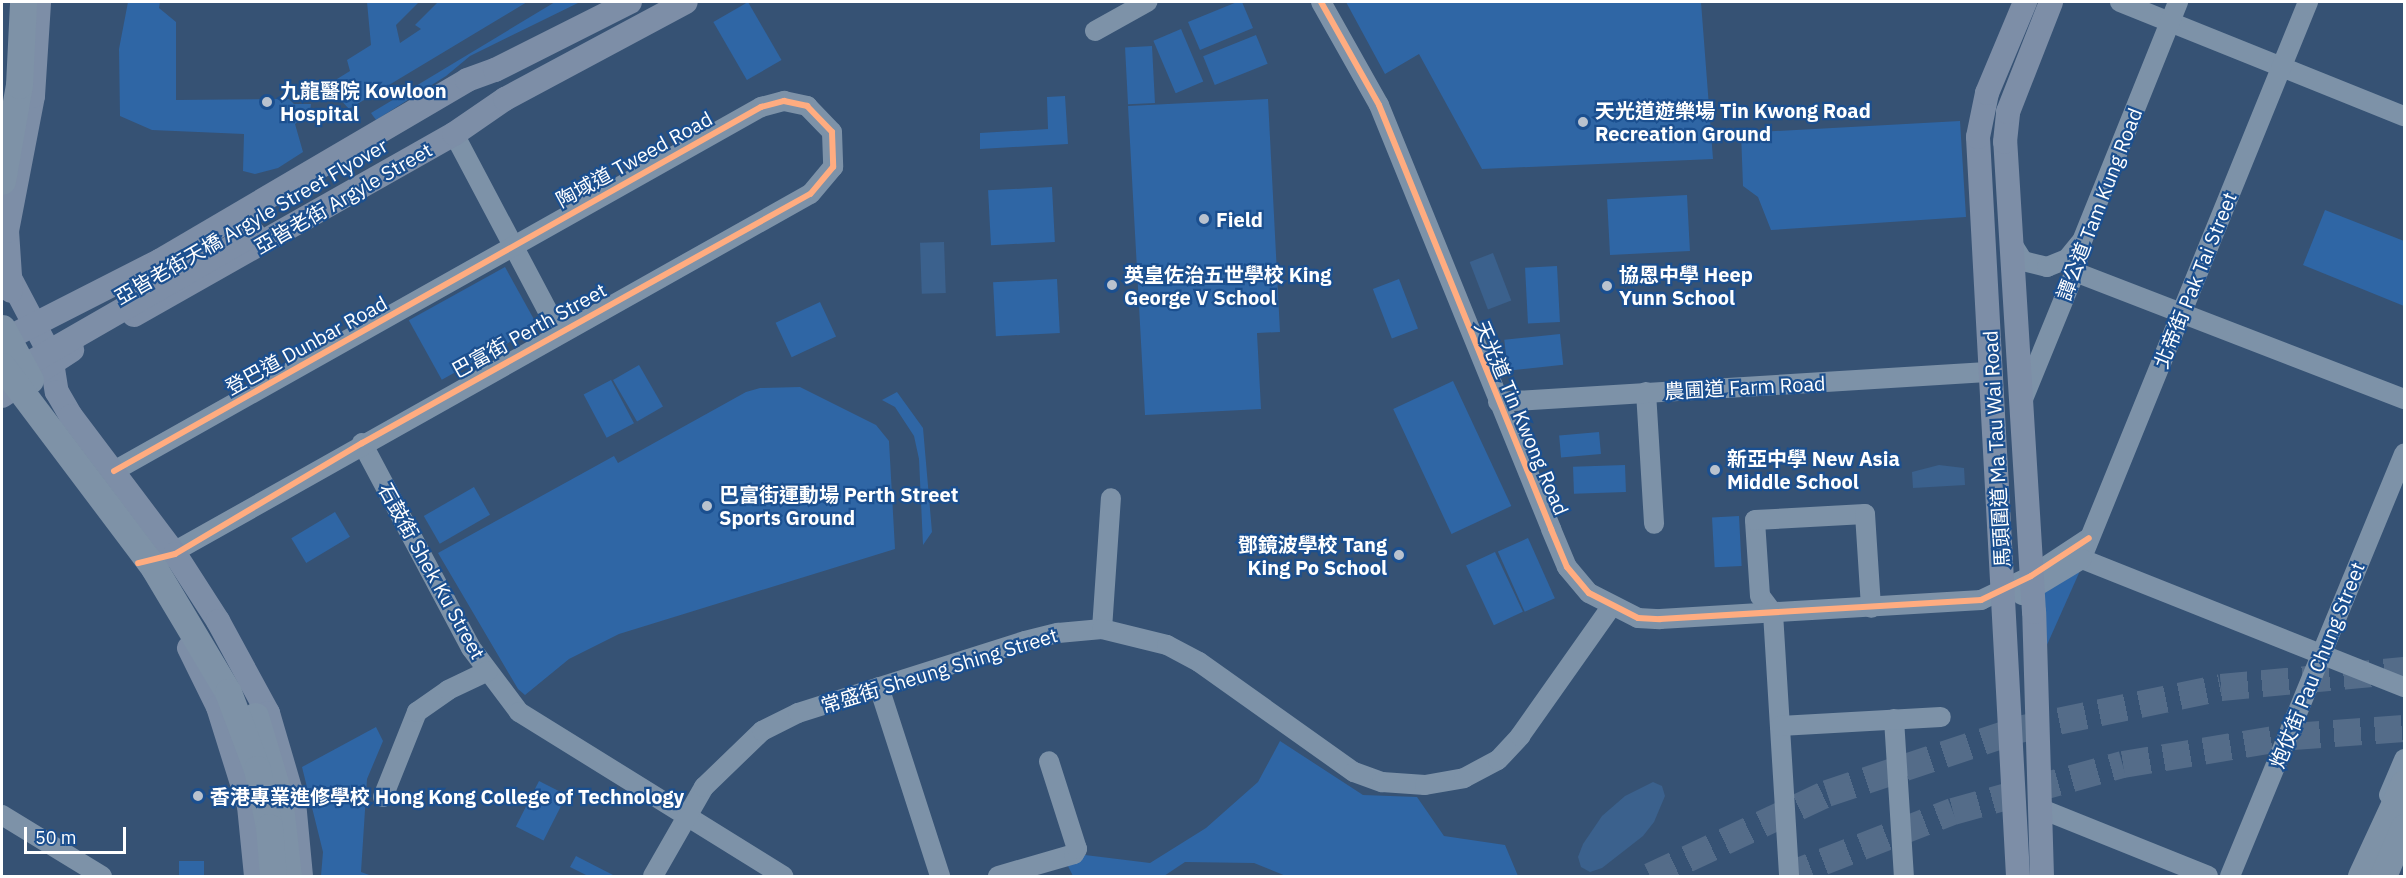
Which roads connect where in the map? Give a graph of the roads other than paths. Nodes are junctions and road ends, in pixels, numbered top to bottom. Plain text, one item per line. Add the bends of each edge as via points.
1 (10, 2) edge
2 (23, 2) edge
3 (39, 2) edge
4 (630, 2) edge
5 (686, 2) edge
6 (1147, 2) edge
7 (1321, 2) edge
8 (2025, 2) edge
9 (2051, 2) edge
10 (2120, 2) edge
11 (2178, 2) edge
12 (2308, 2) edge
13 (2169, 23) junction
14 (1095, 31) dead end
15 (2282, 65) junction
16 (495, 70) junction
17 (477, 97) junction
18 (505, 99) junction
19 (772, 102) joint
20 (2, 110) edge
21 (2404, 116) edge
22 (454, 134) junction
23 (2, 181) edge
24 (2082, 241) junction
25 (2011, 242) junction
26 (512, 245) junction
27 (2075, 272) junction
28 (5, 284) edge
29 (2182, 313) junction
30 (14, 332) edge
31 (559, 332) junction
32 (52, 363) junction
33 (2, 366) edge
34 (1991, 372) junction
35 (8, 386) edge
36 (1646, 392) junction
37 (2404, 399) edge
38 (1498, 402) junction
39 (2020, 406) junction
40 (362, 443) junction
41 (2404, 453) edge
42 (114, 471) junction
43 (1111, 498) dead end
44 (1654, 524) dead end
45 (2089, 538) junction
46 (175, 554) junction
47 (2082, 559) junction
48 (138, 563) junction
49 (2031, 584) junction
50 (2000, 596) junction
51 (1611, 607) junction
52 (1871, 608) junction
53 (1773, 613) junction
54 (1102, 629) junction
55 (2322, 652) junction
56 (488, 671) junction
57 (255, 687) junction
58 (879, 687) junction
59 (2404, 687) edge
60 (218, 707) junction
61 (1941, 717) dead end
62 (1894, 719) junction
63 (1780, 726) junction
64 (2404, 759) edge
65 (1049, 761) dead end
66 (2404, 783) edge
67 (382, 797) dead end
68 (2039, 808) junction
69 (687, 814) junction
70 (2, 815) edge
71 (2404, 827) edge
72 (2404, 837) edge
73 (102, 876) edge
74 (256, 876) edge
75 (273, 876) edge
76 (288, 876) edge
77 (301, 876) edge
78 (653, 876) edge
79 (783, 876) edge
80 (940, 876) edge
81 (998, 876) edge
82 (1789, 876) edge
83 (1904, 876) edge
84 (2018, 876) edge
85 (2042, 876) edge
86 (2208, 876) edge
87 (2230, 876) edge
88 (2353, 876) edge
89 (2361, 876) edge
90 (2384, 876) edge
91 (2389, 876) edge

1 - 20 highway
2 - 23 highway via 22,59
3 - 28 main road via 33,96 7,231
4 - 16 main road, 亞皆老街 Argyle Street
5 - 18 main road, 亞皆老街 Argyle Street
6 - 14 street
7 - 38 street, 天光道 Tin Kwong Road via 1378,105
8 - 34 main road, 馬頭圍道 Ma Tau Wai Road via 1987,93 1978,129
9 - 25 main road, 馬頭圍道 Ma Tau Wai Road via 2008,112 2005,142
10 - 13 street
11 - 13 street, 譚公道 Tam Kung Road
12 - 15 street, 北帝街 Pak Tai Street
13 - 15 street
13 - 24 street, 譚公道 Tam Kung Road
15 - 21 street
15 - 29 street, 北帝街 Pak Tai Street
16 - 17 main road, 亞皆老街天橋 Argyle Street Flyover
16 - 30 main road, 亞皆老街 Argyle Street via 467,80 159,261
17 - 18 main road, 亞皆老街天橋 Argyle Street Flyover
17 - 33 main road, 亞皆老街天橋 Argyle Street Flyover
17 - 35 main road, 亞皆老街天橋 Argyle Street Flyover, bridge
18 - 22 main road, 亞皆老街 Argyle Street
19 - 26 street, 陶域道 Tweed Road
19 - 31 street, 巴富街 Perth Street via 807,106 832,132 832,167 819,187
22 - 26 street, 巴富街 Perth Street
22 - 32 main road, 亞皆老街 Argyle Street
24 - 25 street via 2067,259 2046,267 2025,262
24 - 27 street, 譚公道 Tam Kung Road
25 - 39 main road, 馬頭圍道 Ma Tau Wai Road
26 - 31 street, 巴富街 Perth Street
26 - 42 street, 登巴道 Dunbar Road
27 - 29 street
27 - 39 street, 譚公道 Tam Kung Road
28 - 30 main road
29 - 37 street
29 - 45 street, 北帝街 Pak Tai Street
30 - 32 main road
30 - 35 main road via 29,354 30,374
30 - 76 highway, bridge via 36,388 169,562 243,688 274,776
31 - 40 street, 巴富街 Perth Street
32 - 35 main road, 亞皆老街 Argyle Street
32 - 42 main road via 57,392
33 - 75 highway, bridge via 154,568 228,693 257,769 269,827
34 - 36 street, 農圃道 Farm Road
34 - 50 main road, 馬頭圍道 Ma Tau Wai Road
35 - 48 main road
36 - 38 street, 農圃道 Farm Road
36 - 44 street
38 - 51 street, 天光道 Tin Kwong Road via 1567,567 1589,593
39 - 49 main road, 馬頭圍道 Ma Tau Wai Road
40 - 46 street, 巴富街 Perth Street
40 - 56 street, 石鼓街 Shek Ku Street via 471,648
41 - 55 street, 炮仗街 Pau Chung Street
42 - 46 main road
43 - 54 street
45 - 47 street, 北帝街 Pak Tai Street
45 - 49 street
46 - 48 street, 巴富街 Perth Street
46 - 57 main road
47 - 49 street
47 - 55 street
48 - 60 main road via 175,618
49 - 50 street, 天光道 Tin Kwong Road
49 - 68 main road, 馬頭圍道 Ma Tau Wai Road
50 - 52 street, 天光道 Tin Kwong Road
50 - 84 main road, 馬頭圍道 Ma Tau Wai Road
51 - 53 street, 天光道 Tin Kwong Road via 1638,618
51 - 54 street, 常盛街 Sheung Shing Street via 1520,736 1498,760 1464,778 1425,784 1397,785 1354,772 1184,653 1149,639
52 - 53 street, 天光道 Tin Kwong Road
52 - 53 street via 1865,514 1755,520 1760,596
53 - 63 street
54 - 58 street, 常盛街 Sheung Shing Street via 1044,636
55 - 59 street
55 - 87 street, 炮仗街 Pau Chung Street
56 - 67 street via 448,690 417,712
56 - 69 street, 石鼓街 Shek Ku Street via 519,712
57 - 60 main road via 247,709 234,712
57 - 77 main road via 276,732 288,772 299,835
58 - 69 street, 常盛街 Sheung Shing Street via 798,713 762,731 723,766
58 - 80 street
60 - 74 main road via 249,806
61 - 62 street
62 - 63 street
62 - 83 street
63 - 82 street
64 - 88 street
65 - 81 street via 1077,849 1074,854
66 - 89 highway
68 - 85 main road, 馬頭圍道 Ma Tau Wai Road
68 - 86 street
69 - 78 street, 常盛街 Sheung Shing Street
69 - 79 street, 石鼓街 Shek Ku Street
70 - 73 street
71 - 90 highway
72 - 91 street

